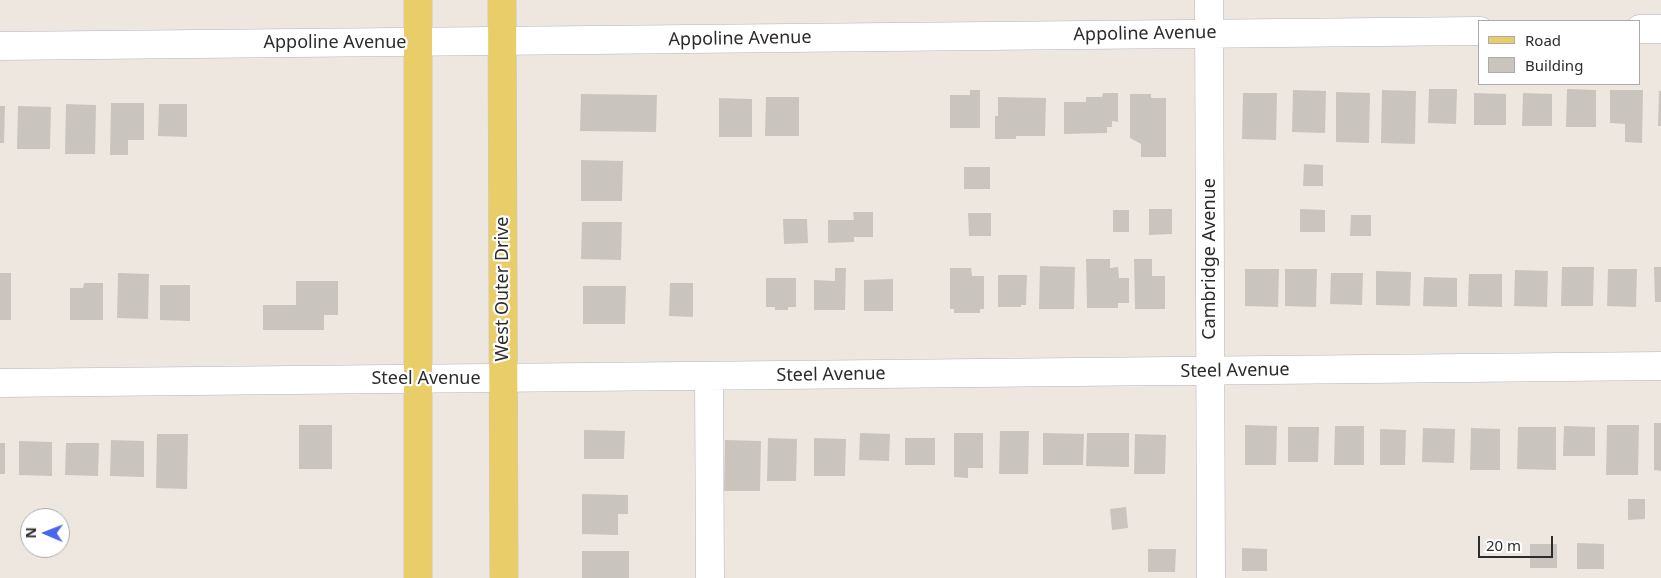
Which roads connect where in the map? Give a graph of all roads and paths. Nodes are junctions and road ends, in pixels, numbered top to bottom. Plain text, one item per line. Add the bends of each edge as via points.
1 (418, 0) edge
2 (502, 0) edge
3 (1209, 0) edge
4 (1661, 29) edge
5 (1641, 30) edge
6 (1478, 31) edge
7 (1209, 34) junction
8 (502, 41) junction
9 (417, 42) junction
10 (0, 46) edge
11 (1661, 366) edge
12 (1211, 371) junction
13 (709, 376) junction
14 (503, 378) junction
15 (418, 379) junction
16 (0, 383) edge
17 (418, 578) edge
18 (504, 578) edge
19 (710, 578) edge
20 (1211, 578) edge

1 - 9 main road
2 - 8 main road, West Outer Drive
3 - 7 street, Cambridge Avenue
4 - 5 street
6 - 7 street, Appoline Avenue
7 - 8 street, Appoline Avenue
7 - 12 street, Cambridge Avenue
8 - 9 street, Appoline Avenue
8 - 14 main road, West Outer Drive
9 - 10 street, Appoline Avenue
9 - 15 main road
11 - 12 street, Steel Avenue
12 - 13 street, Steel Avenue
12 - 20 street, Cambridge Avenue
13 - 14 street, Steel Avenue
13 - 19 street
14 - 15 street, Steel Avenue
14 - 18 main road, West Outer Drive
15 - 16 street, Steel Avenue
15 - 17 main road

